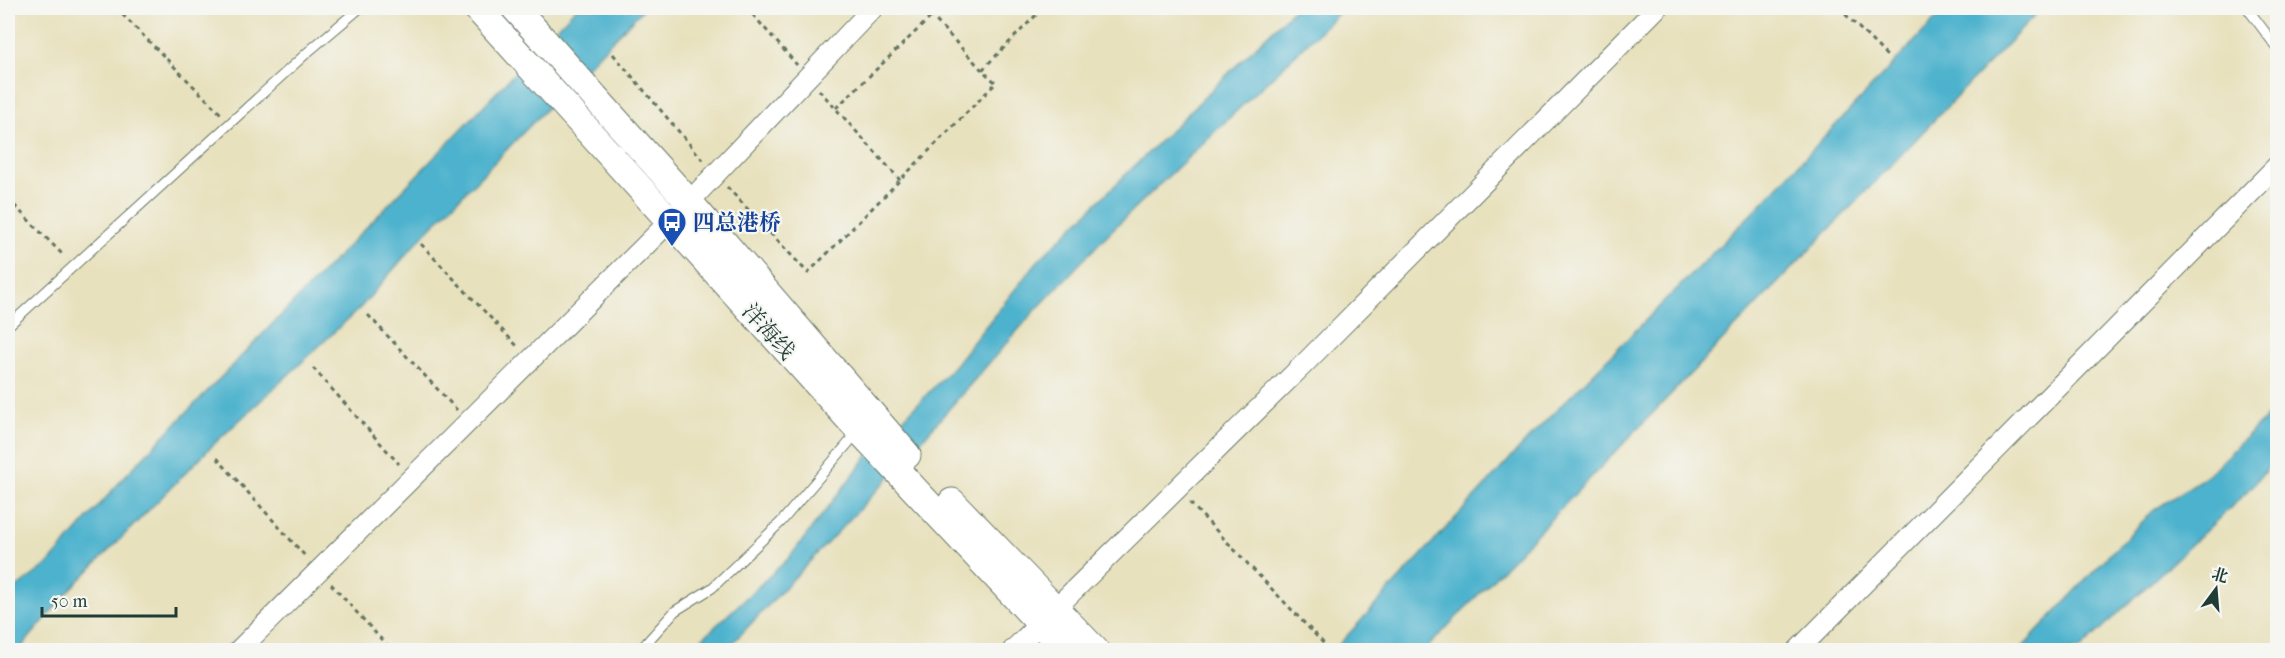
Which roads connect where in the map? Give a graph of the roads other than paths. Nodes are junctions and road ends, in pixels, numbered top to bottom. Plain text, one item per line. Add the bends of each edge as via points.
1 (360, 8) edge
2 (477, 8) edge
3 (873, 8) edge
4 (1656, 8) edge
5 (2247, 8) edge
6 (519, 11) edge
7 (2277, 49) edge
8 (2277, 165) edge
9 (689, 202) junction
10 (669, 222) junction
11 (8, 326) edge
12 (870, 428) junction
13 (1048, 616) junction
14 (239, 651) edge
15 (640, 651) edge
16 (1013, 651) edge
17 (1065, 651) edge
18 (1095, 651) edge
19 (1798, 651) edge

1 - 11 lane
2 - 10 main road, 洋海线
3 - 9 street
4 - 13 street
5 - 7 lane
6 - 9 main road, 洋海线
8 - 19 street
9 - 10 street
9 - 12 main road, 洋海线
10 - 12 main road, 洋海线
10 - 14 street
12 - 13 main road, 洋海线
12 - 15 lane via 712,588 675,611
13 - 16 street
13 - 17 main road, 洋海线
13 - 18 main road, 洋海线

